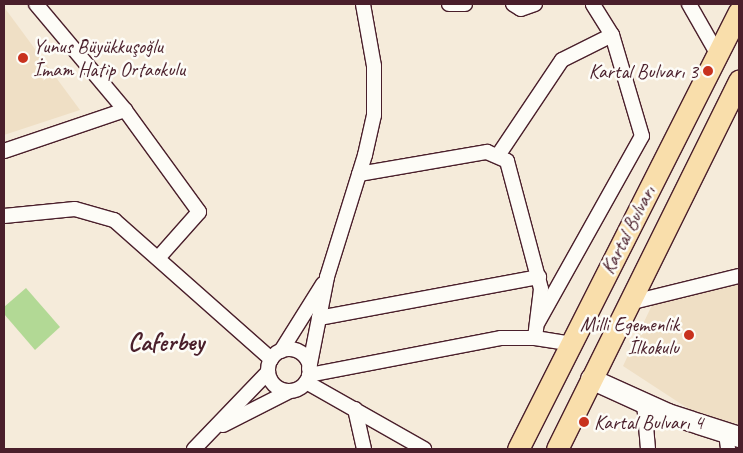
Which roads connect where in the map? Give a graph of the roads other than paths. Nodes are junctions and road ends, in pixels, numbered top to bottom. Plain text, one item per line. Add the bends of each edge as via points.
1 (36, 4) edge
2 (363, 4) edge
3 (449, 4) edge
4 (465, 4) edge
5 (514, 4) edge
6 (534, 4) edge
7 (593, 4) edge
8 (689, 4) edge
9 (739, 12) edge
10 (612, 35) junction
11 (717, 53) junction
12 (739, 81) edge
13 (125, 110) junction
14 (4, 151) edge
15 (499, 154) junction
16 (359, 174) junction
17 (5, 215) edge
18 (158, 257) junction
19 (739, 276) edge
20 (539, 277) junction
21 (327, 278) junction
22 (629, 303) junction
23 (319, 318) junction
24 (538, 322) junction
25 (534, 338) junction
26 (571, 344) junction
27 (273, 361) junction
28 (308, 375) junction
29 (590, 379) junction
30 (290, 391) junction
31 (644, 403) junction
32 (355, 409) junction
33 (214, 430) junction
34 (731, 440) edge
35 (194, 449) edge
36 (364, 449) edge
37 (424, 449) edge
38 (518, 449) edge
39 (557, 449) edge
40 (648, 449) edge

1 - 13 street
2 - 16 street via 373,53 375,90 370,135
3 - 4 street
5 - 6 street via 521,9
7 - 10 street
8 - 11 street
9 - 11 main road, Kartal Bulvarı
10 - 15 street via 562,60
10 - 24 street via 642,136
11 - 26 main road, Kartal Bulvarı
12 - 22 main road, Kartal Bulvarı
13 - 14 street
13 - 18 street via 199,212
15 - 16 street via 480,153
15 - 20 street via 510,165
16 - 21 street
17 - 18 street via 64,209 95,212 123,226
18 - 27 street
19 - 22 street
20 - 23 street
20 - 24 street
21 - 23 street
21 - 27 street
22 - 29 main road, Kartal Bulvarı
23 - 28 street
24 - 25 street
25 - 26 street
25 - 28 street via 487,340
26 - 38 main road, Kartal Bulvarı
27 - 28 street via 300,353
27 - 30 street via 278,388
27 - 33 street
28 - 30 street
28 - 32 street
29 - 31 street
29 - 39 main road, Kartal Bulvarı
30 - 33 street
31 - 34 street
31 - 40 street
32 - 36 street
32 - 37 street
33 - 35 street

